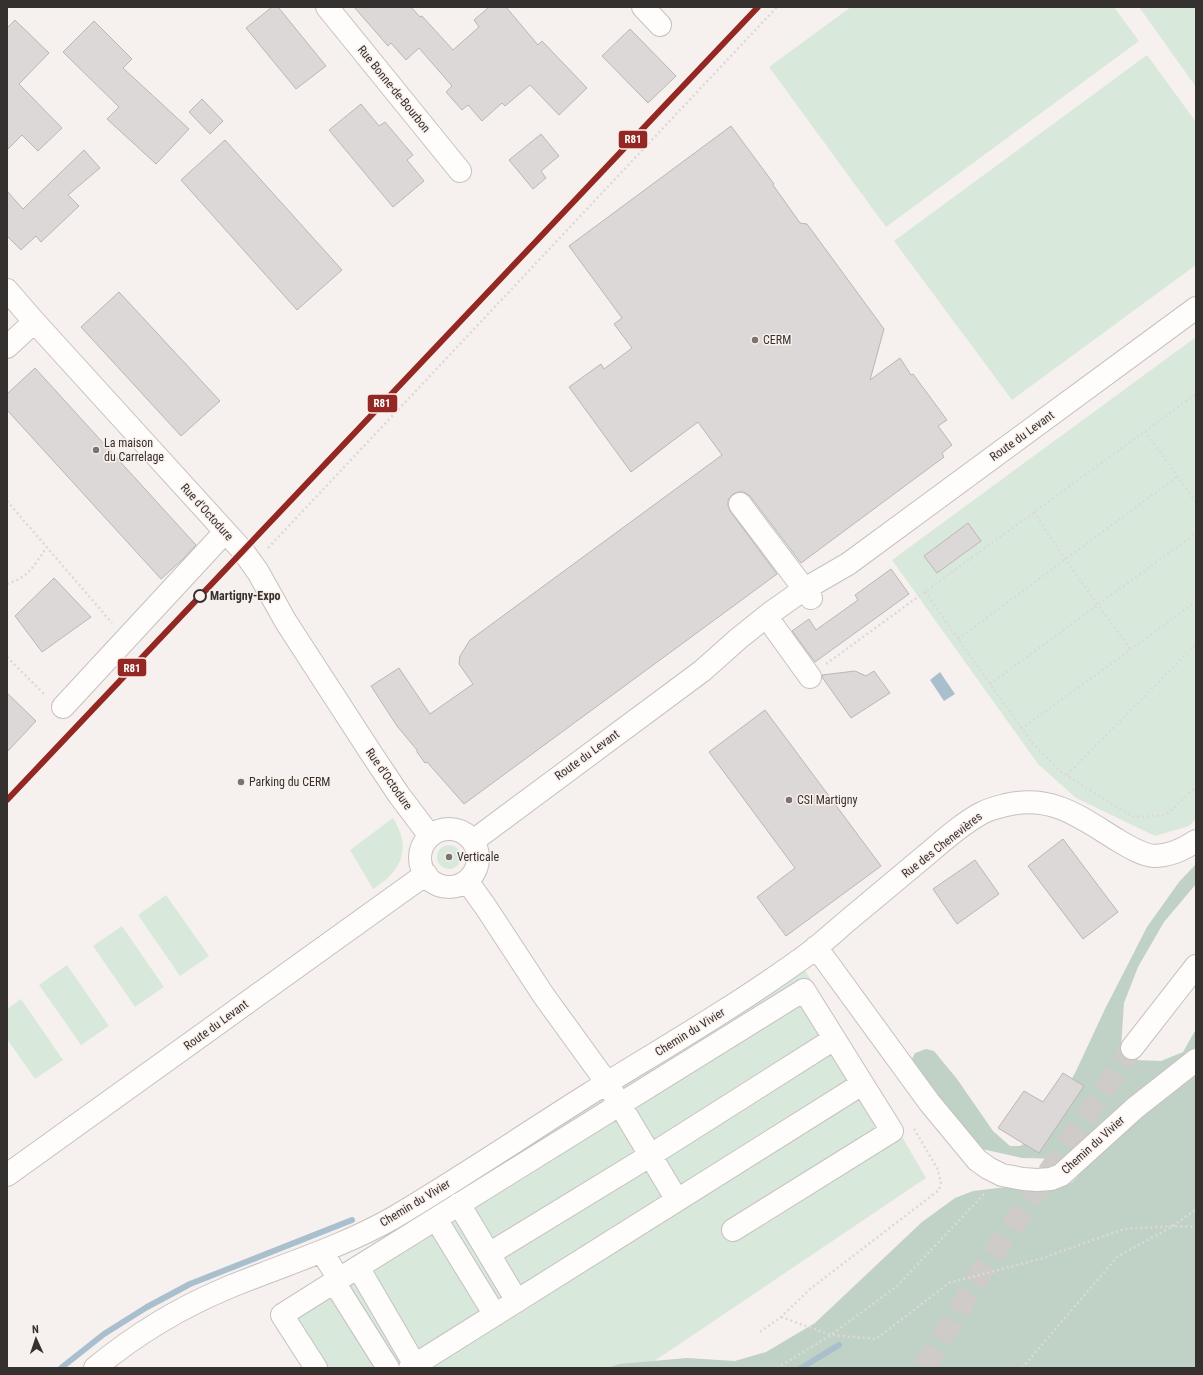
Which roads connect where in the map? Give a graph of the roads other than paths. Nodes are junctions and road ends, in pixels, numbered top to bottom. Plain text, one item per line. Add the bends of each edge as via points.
1 (327, 7) edge
2 (643, 7) edge
3 (660, 25) dead end
4 (460, 171) dead end
5 (7, 290) edge
6 (1196, 308) edge
7 (34, 322) junction
8 (7, 347) edge
9 (740, 504) dead end
10 (225, 532) junction
11 (808, 594) junction
12 (774, 627) junction
13 (702, 671) junction
14 (810, 677) road end
15 (63, 707) road end
16 (430, 836) junction
17 (473, 841) junction
18 (1196, 841) edge
19 (426, 874) junction
20 (467, 881) junction
21 (816, 947) junction
22 (1196, 966) edge
23 (834, 1039) junction
24 (1132, 1048) tunnel mouth
25 (1196, 1060) edge
26 (607, 1083) junction
27 (862, 1084) junction
28 (620, 1104) junction
29 (651, 1155) junction
30 (7, 1175) edge
31 (677, 1200) junction
32 (459, 1204) junction
33 (436, 1219) junction
34 (733, 1230) dead end
35 (322, 1252) junction
36 (489, 1254) junction
37 (358, 1268) junction
38 (337, 1281) junction
39 (517, 1301) junction
40 (495, 1315) junction
41 (413, 1366) edge
42 (95, 1368) edge
43 (316, 1368) edge
44 (388, 1368) edge

1 - 4 main road, Rue Bonne-de-Bourbon
2 - 3 main road
5 - 7 main road, Rue d'Octodure
6 - 11 main road, Route du Levant
7 - 8 main road
7 - 10 main road, Rue d'Octodure
9 - 11 main road
10 - 15 main road
10 - 16 main road, Rue d'Octodure via 253,564 315,667 399,795
11 - 12 main road, Route du Levant
11 - 13 main road, Route du Levant via 754,625
12 - 13 main road, Route du Levant
12 - 14 main road
13 - 17 main road, Route du Levant
16 - 17 main road via 450,829 465,833
16 - 19 main road via 424,843 420,856 422,869
17 - 20 main road via 478,862
18 - 21 main road, Rue des Chenevières via 1175,852 1154,856 1139,852 1057,806 1027,802 1000,807 983,812 968,822
19 - 20 main road via 432,881 443,886 456,886
19 - 30 main road, Route du Levant
20 - 26 main road via 544,996
21 - 25 main road, Chemin du Vivier via 940,1117 977,1160 1002,1174 1037,1180 1061,1175 1135,1108
21 - 26 main road, Chemin du Vivier via 730,1007
22 - 24 main road
23 - 27 main road
23 - 28 main road via 804,990
23 - 29 main road
26 - 28 main road
26 - 35 main road, Chemin du Vivier via 390,1219
27 - 31 main road
27 - 34 main road via 892,1131
28 - 29 main road
28 - 32 main road
29 - 31 main road
29 - 36 main road
31 - 39 main road
32 - 33 main road
32 - 36 main road
33 - 37 main road
33 - 40 main road
35 - 38 main road
35 - 42 main road, Chemin du Vivier via 228,1288 172,1315 130,1341
36 - 39 main road
37 - 38 main road
37 - 41 main road
38 - 43 main road via 282,1315
38 - 44 main road
39 - 40 main road
40 - 41 main road

